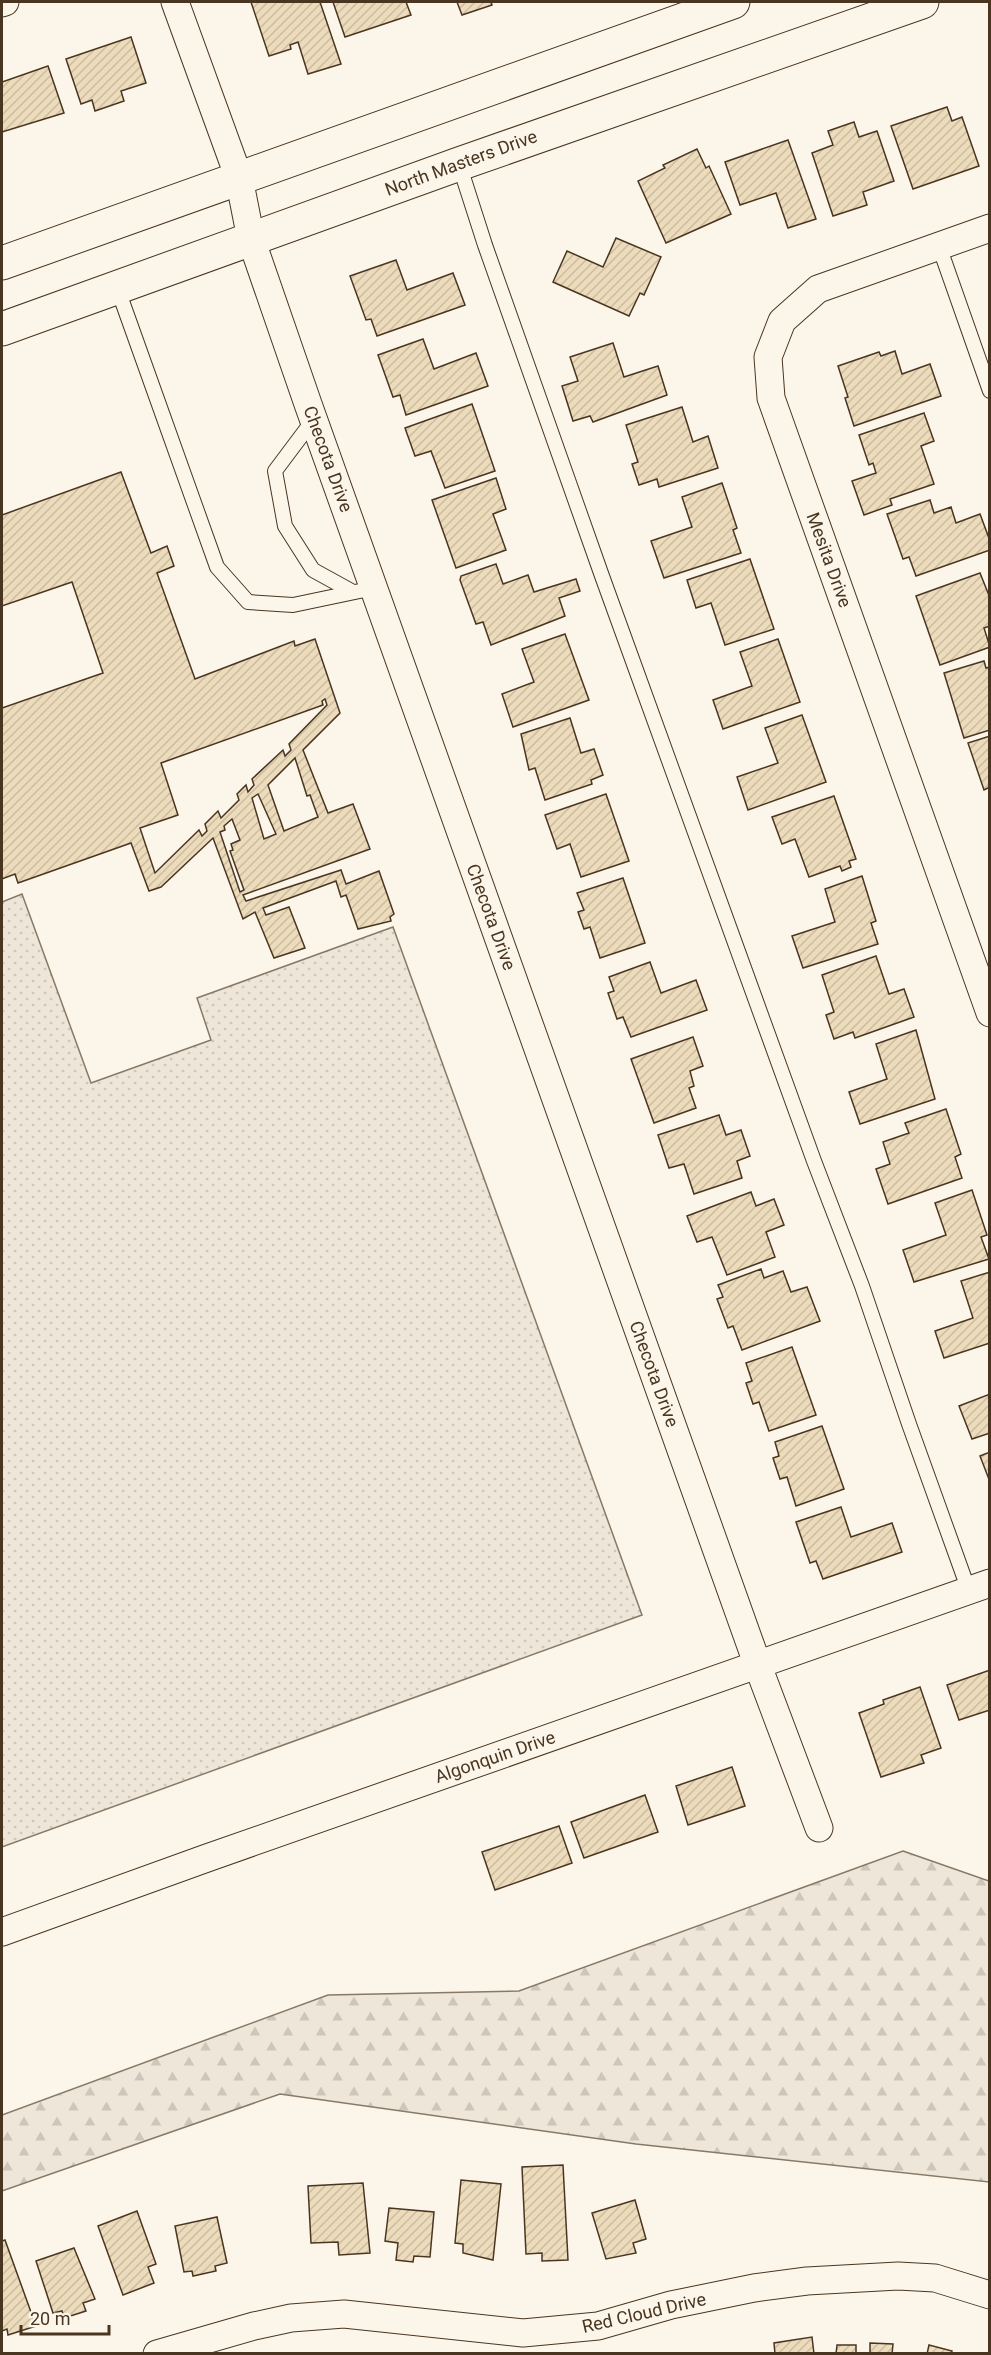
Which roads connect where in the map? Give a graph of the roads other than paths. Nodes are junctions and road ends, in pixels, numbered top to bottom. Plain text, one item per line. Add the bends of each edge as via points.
1 (176, 2) edge
2 (733, 2) edge
3 (922, 2) edge
4 (459, 164) junction
5 (238, 178) junction
6 (990, 228) edge
7 (251, 239) junction
8 (939, 246) junction
9 (2, 263) edge
10 (117, 287) junction
11 (2, 329) edge
12 (990, 391) edge
13 (314, 419) junction
14 (364, 590) junction
15 (990, 1013) edge
16 (979, 1587) edge
17 (758, 1666) junction
18 (819, 1828) dead end
19 (2, 1932) edge
20 (990, 2295) edge
21 (157, 2354) edge

1 - 5 street, Checota Drive
2 - 5 main road
3 - 4 main road, North Masters Drive
4 - 7 main road, North Masters Drive
4 - 16 lane via 602,576 909,1424
5 - 7 street, Checota Drive
5 - 9 main road
6 - 8 street, Mesita Drive
7 - 10 main road, North Masters Drive
7 - 13 street, Checota Drive
8 - 12 lane
8 - 15 street, Mesita Drive via 818,289 782,321 768,357 771,398
10 - 11 main road, North Masters Drive
10 - 14 lane via 217,567 248,602 292,605
13 - 14 street, Checota Drive
13 - 14 lane via 275,471 285,526 313,570
14 - 17 street, Checota Drive
16 - 17 street, Algonquin Drive
17 - 18 street, Checota Drive
17 - 19 street, Algonquin Drive
20 - 21 street, Red Cloud Drive via 935,2278 807,2281 671,2305 598,2326 523,2333 344,2314 291,2318

